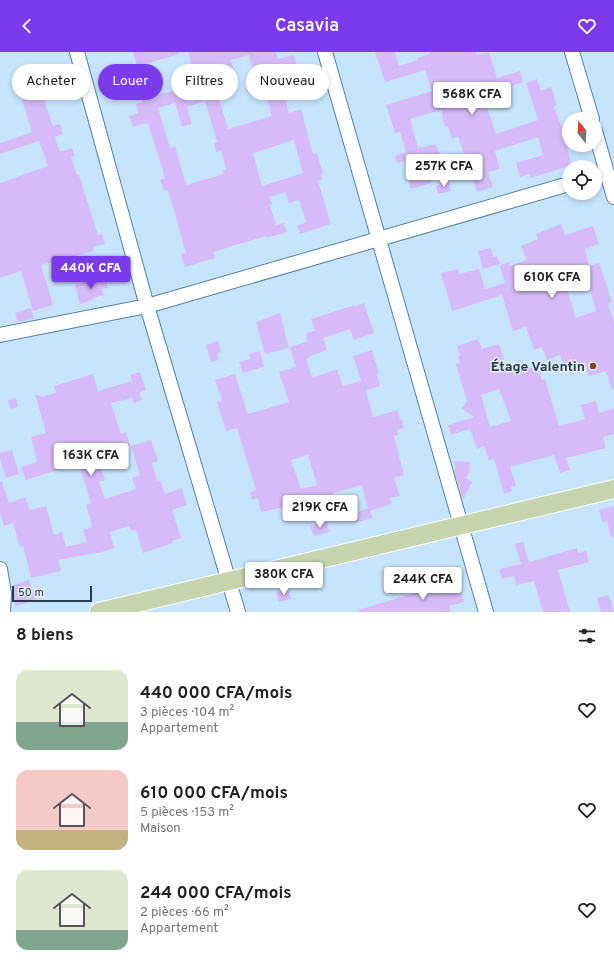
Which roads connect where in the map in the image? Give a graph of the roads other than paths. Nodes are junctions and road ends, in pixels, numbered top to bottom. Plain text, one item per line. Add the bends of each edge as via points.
1 (77, 52) edge
2 (325, 52) edge
3 (572, 52) edge
4 (590, 112) edge
5 (602, 177) edge
6 (562, 186) edge
7 (614, 197) edge
8 (379, 239) junction
9 (147, 306) junction
10 (0, 335) edge
11 (614, 489) edge
12 (461, 526) junction
13 (0, 569) edge
14 (229, 581) junction
15 (3, 612) edge
16 (99, 612) edge
17 (238, 612) edge
18 (486, 612) edge

1 - 9 street
2 - 8 street
3 - 4 street
5 - 7 street
6 - 8 street
8 - 9 street
8 - 12 street
9 - 10 street
9 - 14 street
11 - 12 main road
12 - 14 main road
12 - 18 street
13 - 15 street via 4,594
14 - 16 main road
14 - 17 street

